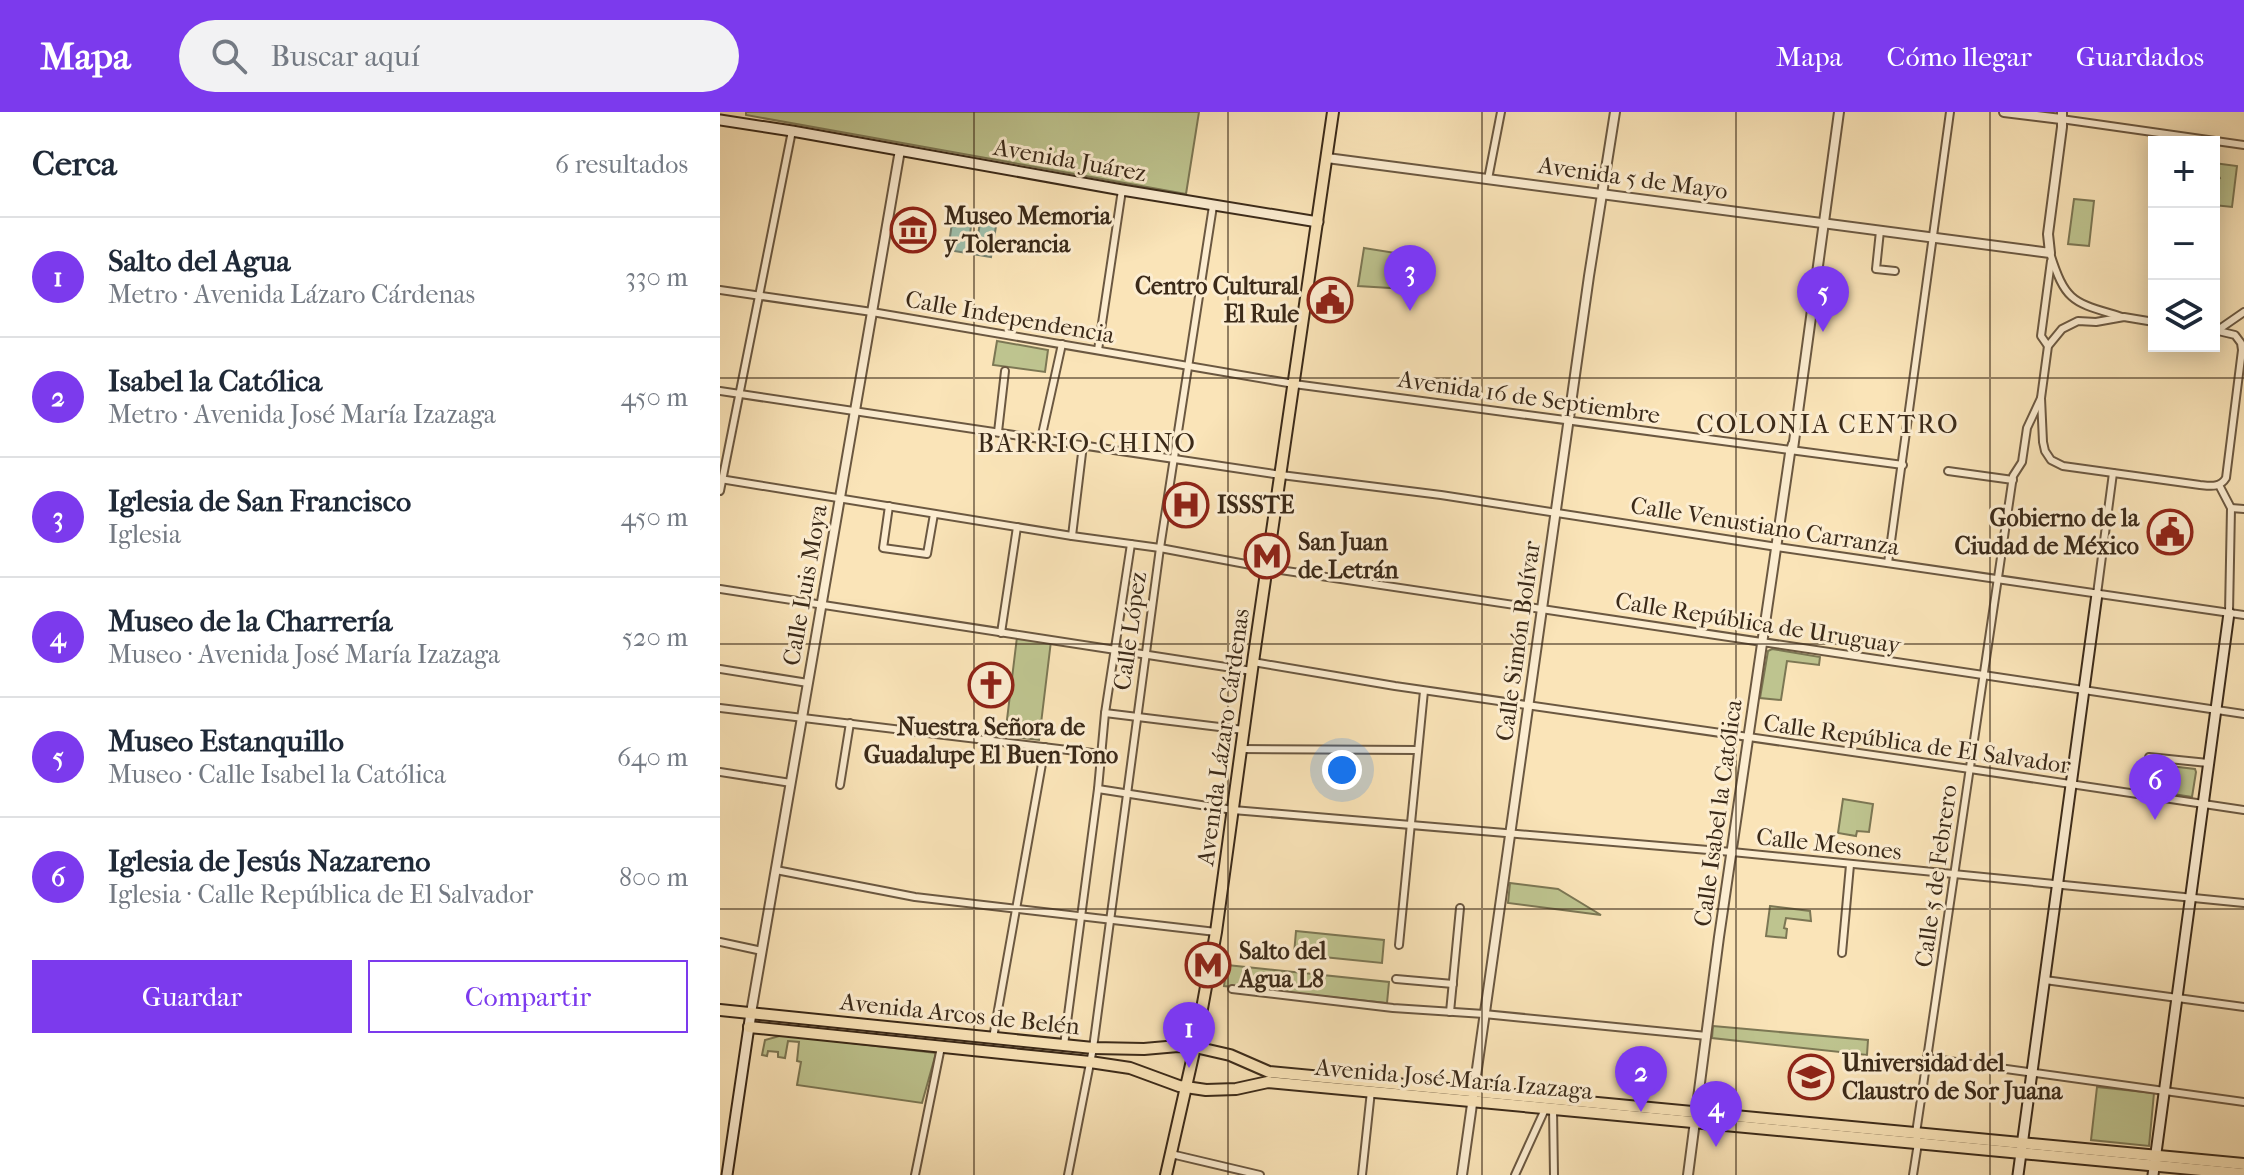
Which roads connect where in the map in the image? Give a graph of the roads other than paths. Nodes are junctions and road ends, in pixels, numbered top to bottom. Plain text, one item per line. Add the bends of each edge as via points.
1 (1333, 112) edge
2 (1501, 112) edge
3 (1615, 112) edge
4 (1839, 112) edge
5 (1950, 112) edge
6 (2004, 112) edge
7 (2062, 116) edge
8 (739, 117) edge
9 (720, 120) edge
10 (792, 131) junction
11 (2244, 145) edge
12 (900, 150) junction
13 (1327, 158) junction
14 (1488, 179) junction
15 (1122, 190) junction
16 (1603, 194) junction
17 (1213, 206) junction
18 (1318, 222) junction
19 (1824, 223) junction
20 (1880, 231) junction
21 (1934, 238) junction
22 (2050, 253) junction
23 (1895, 271) dead end
24 (720, 290) edge
25 (760, 296) junction
26 (872, 312) junction
27 (2244, 312) edge
28 (2124, 317) junction
29 (2148, 321) edge
30 (2220, 327) edge
31 (2220, 331) edge
32 (1062, 344) junction
33 (2048, 346) junction
34 (1098, 350) junction
35 (1188, 366) junction
36 (1005, 371) dead end
37 (1294, 384) junction
38 (720, 391) edge
39 (740, 394) junction
40 (2041, 398) junction
41 (855, 411) junction
42 (1569, 420) junction
43 (998, 432) junction
44 (1041, 439) junction
45 (1083, 445) junction
46 (1792, 450) junction
47 (1174, 458) junction
48 (1903, 465) junction
49 (1948, 471) dead end
50 (2113, 473) junction
51 (1281, 475) junction
52 (721, 479) edge
53 (2013, 480) junction
54 (2219, 485) junction
55 (720, 491) edge
56 (840, 498) junction
57 (889, 506) junction
58 (2231, 508) junction
59 (2244, 509) edge
60 (1556, 513) junction
61 (934, 514) junction
62 (1017, 527) junction
63 (1072, 536) junction
64 (1131, 544) junction
65 (1777, 547) junction
66 (1160, 548) junction
67 (1888, 563) junction
68 (1267, 568) junction
69 (1997, 580) junction
70 (720, 589) edge
71 (2097, 594) junction
72 (821, 605) junction
73 (1543, 608) junction
74 (2229, 613) junction
75 (2244, 615) edge
76 (1001, 633) junction
77 (1763, 642) junction
78 (1114, 650) junction
79 (1145, 655) junction
80 (1252, 666) junction
81 (720, 669) edge
82 (1983, 675) junction
83 (808, 683) junction
84 (2084, 690) junction
85 (1424, 691) junction
86 (1529, 706) junction
87 (720, 708) edge
88 (2216, 710) junction
89 (1105, 713) junction
90 (2244, 714) edge
91 (802, 716) junction
92 (1137, 717) junction
93 (850, 723) junction
94 (1244, 730) junction
95 (1749, 738) junction
96 (1045, 747) junction
97 (1241, 749) junction
98 (1418, 750) junction
99 (1101, 754) junction
100 (2208, 763) junction
101 (1970, 769) junction
102 (720, 772) edge
103 (791, 783) junction
104 (2072, 784) junction
105 (840, 785) dead end
106 (1098, 789) junction
107 (1127, 793) junction
108 (2143, 795) junction
109 (2203, 804) junction
110 (1233, 810) junction
111 (2244, 810) edge
112 (1411, 826) junction
113 (1511, 832) junction
114 (1732, 852) junction
115 (1850, 865) junction
116 (776, 870) junction
117 (1954, 875) junction
118 (2058, 886) junction
119 (2189, 898) junction
120 (2244, 903) edge
121 (1460, 908) dead end
122 (1016, 909) junction
123 (1080, 915) junction
124 (1111, 919) junction
125 (1216, 932) junction
126 (720, 942) edge
127 (1399, 945) dead end
128 (762, 951) junction
129 (1842, 953) dead end
130 (1396, 979) dead end
131 (2045, 980) junction
132 (1453, 984) junction
133 (1232, 989) dead end
134 (2176, 998) junction
135 (2244, 1007) edge
136 (720, 1010) edge
137 (1450, 1012) junction
138 (751, 1013) junction
139 (1484, 1014) junction
140 (749, 1027) junction
141 (1707, 1036) junction
142 (993, 1038) junction
143 (1064, 1045) junction
144 (941, 1047) junction
145 (1195, 1047) junction
146 (1093, 1048) junction
147 (1927, 1058) junction
148 (1090, 1062) junction
149 (2032, 1074) junction
150 (1186, 1088) junction
151 (1371, 1091) junction
152 (2163, 1092) junction
153 (1473, 1096) junction
154 (2244, 1102) edge
155 (1549, 1108) junction
156 (1696, 1117) junction
157 (1917, 1138) junction
158 (2022, 1148) junction
159 (1171, 1154) junction
160 (2244, 1164) edge
161 (2155, 1165) edge
162 (2244, 1174) edge
163 (727, 1175) edge
164 (916, 1175) edge
165 (1068, 1175) edge
166 (1166, 1175) edge
167 (1260, 1175) edge
168 (1362, 1175) edge
169 (1462, 1175) edge
170 (1515, 1175) edge
171 (1554, 1175) edge
172 (1688, 1175) edge
173 (1913, 1175) edge
174 (2018, 1175) edge

1 - 13 main road, Avenida Lázaro Cárdenas
2 - 14 street
3 - 16 street, Calle Simón Bolívar
4 - 19 street, Calle Isabel la Católica
5 - 21 street
6 - 7 street
7 - 11 street
7 - 22 street
8 - 9 main road, Avenida Juárez
8 - 10 main road, Avenida Juárez
10 - 12 main road, Avenida Juárez
10 - 25 street
12 - 15 main road, Avenida Juárez
12 - 26 street, Calle Luis Moya
13 - 14 street, Avenida 5 de Mayo
13 - 18 main road, Avenida Lázaro Cárdenas
14 - 16 street, Avenida 5 de Mayo
15 - 17 main road, Avenida Juárez
15 - 34 street
16 - 19 street, Avenida 5 de Mayo
16 - 42 street, Calle Simón Bolívar
17 - 18 main road, Avenida Juárez
17 - 35 street, Calle López
18 - 37 main road, Avenida Lázaro Cárdenas
19 - 20 street, Avenida 5 de Mayo
19 - 46 street, Calle Isabel la Católica
20 - 21 street, Avenida 5 de Mayo
20 - 23 street via 1876,269
21 - 22 street, Avenida 5 de Mayo
21 - 48 street
22 - 28 street via 2061,285 2074,300
22 - 33 street via 2041,336
24 - 25 street, Calle Independencia
25 - 26 street, Calle Independencia
25 - 39 street
26 - 32 street, Calle Independencia
26 - 41 street, Calle Luis Moya
27 - 30 street
28 - 29 street
28 - 33 street via 2074,322
31 - 54 street via 2235,335 2242,350 2226,478
32 - 34 street, Calle Independencia
32 - 44 street
33 - 40 street
34 - 35 street, Calle Independencia
35 - 37 street, Calle Independencia
35 - 47 street, Calle López
36 - 43 street
37 - 42 street, Avenida 16 de Septiembre
37 - 51 main road, Avenida Lázaro Cárdenas
38 - 39 street, Calle Venustiano Carranza
39 - 41 street, Calle Venustiano Carranza
39 - 52 street
40 - 50 street via 2043,442 2051,460
40 - 53 street, Calle 5 de Febrero
41 - 43 street, Calle Venustiano Carranza
41 - 56 street, Calle Luis Moya
42 - 46 street, Avenida 16 de Septiembre
42 - 60 street, Calle Simón Bolívar
43 - 44 street, Calle Venustiano Carranza
44 - 45 street, Calle Venustiano Carranza
45 - 47 street, Calle Venustiano Carranza
45 - 63 street
46 - 48 street, Avenida 16 de Septiembre
46 - 65 street, Calle Isabel la Católica
47 - 51 street, Calle Venustiano Carranza
47 - 66 street, Calle López
48 - 67 street
49 - 53 street
50 - 54 street
50 - 71 street
51 - 60 street, Calle Venustiano Carranza
51 - 68 main road, Avenida Lázaro Cárdenas
52 - 55 street
52 - 56 street, Calle República de Uruguay
53 - 69 street, Calle 5 de Febrero
54 - 58 street
56 - 57 street, Calle República de Uruguay
56 - 72 street, Calle Luis Moya
57 - 61 street, Calle República de Uruguay
57 - 61 street via 883,548 927,554
58 - 59 street
58 - 74 street
60 - 65 street, Calle Venustiano Carranza
60 - 73 street, Calle Simón Bolívar
61 - 62 street, Calle República de Uruguay
62 - 63 street, Calle República de Uruguay
62 - 76 street
63 - 64 street, Calle República de Uruguay
64 - 66 street, Calle República de Uruguay
64 - 78 street
65 - 67 street, Calle Venustiano Carranza
65 - 77 street, Calle Isabel la Católica
66 - 68 street, Calle República de Uruguay
66 - 79 street, Calle López
67 - 69 street, Calle Venustiano Carranza
68 - 73 street, Calle República de Uruguay
68 - 80 main road, Avenida Lázaro Cárdenas
69 - 71 street, Calle Venustiano Carranza
69 - 82 street, Calle 5 de Febrero
70 - 72 street, Calle República de El Salvador
71 - 74 street, Calle Venustiano Carranza
71 - 84 main road
72 - 76 street, Calle República de El Salvador
72 - 83 street, Calle Luis Moya
73 - 77 street, Calle República de Uruguay
73 - 86 street, Calle Simón Bolívar
74 - 75 street, Calle Venustiano Carranza
74 - 88 main road
76 - 78 street, Calle República de El Salvador
77 - 82 street, Calle República de Uruguay
77 - 95 street, Calle Isabel la Católica
78 - 79 street, Calle República de El Salvador
78 - 89 street
79 - 80 street, Calle República de El Salvador
79 - 92 street, Calle López
80 - 85 street, Calle República de El Salvador
80 - 94 main road, Avenida Lázaro Cárdenas
81 - 83 street
82 - 84 street, Calle República de Uruguay
82 - 101 street, Calle 5 de Febrero
83 - 91 street, Calle Luis Moya
84 - 88 street, Calle República de Uruguay
84 - 104 main road
85 - 86 street, Calle República de El Salvador
85 - 98 street
86 - 95 street, Calle República de El Salvador
86 - 113 street, Calle Simón Bolívar
87 - 91 street
88 - 90 street, Calle República de Uruguay
88 - 100 main road
89 - 92 street
89 - 99 street
91 - 93 street
91 - 103 street, Calle Luis Moya
92 - 94 street
92 - 107 street, Calle López
93 - 96 street
93 - 105 street
94 - 97 main road, Avenida Lázaro Cárdenas
95 - 101 street, Calle República de El Salvador
95 - 114 street, Calle Isabel la Católica
96 - 99 street
96 - 122 street
97 - 98 street
97 - 110 main road, Avenida Lázaro Cárdenas
98 - 112 street
99 - 106 street
100 - 108 street via 2149,757
100 - 109 main road
101 - 104 street, Calle República de El Salvador
101 - 117 street, Calle 5 de Febrero
102 - 103 street
103 - 116 street, Calle Luis Moya
104 - 108 street, Calle República de El Salvador
104 - 118 main road
106 - 107 street, Calle Mesones
106 - 123 street
107 - 110 street, Calle Mesones
107 - 124 street, Calle López
108 - 109 street, Calle República de El Salvador
109 - 111 street, Calle República de El Salvador
109 - 119 main road
110 - 112 street, Calle Mesones
110 - 125 main road, Avenida Lázaro Cárdenas
112 - 113 street, Calle Mesones
112 - 127 street
113 - 114 street, Calle Mesones
113 - 139 street, Calle Simón Bolívar
114 - 115 street, Calle Mesones
114 - 141 street, Calle Isabel la Católica
115 - 117 street, Calle Mesones
115 - 129 street
116 - 122 street via 915,897
116 - 128 street, Calle Luis Moya
117 - 118 street, Calle Mesones
117 - 147 street, Calle 5 de Febrero
118 - 119 street, Calle Mesones
118 - 131 main road
119 - 120 street, Calle Mesones
119 - 134 main road
121 - 132 street
122 - 123 street
122 - 142 street
123 - 124 street
123 - 143 street
124 - 125 street
124 - 146 street, Calle López
125 - 145 main road, Avenida Lázaro Cárdenas
126 - 128 street
128 - 138 street, Calle Luis Moya
130 - 132 street
131 - 134 street
131 - 149 main road
132 - 137 street
133 - 137 street
134 - 135 street
134 - 152 main road
136 - 138 main road, Avenida Arcos de Belén
137 - 139 street
138 - 140 main road, Calle Luis Moya
138 - 142 main road, Avenida Arcos de Belén
139 - 141 street
139 - 153 street, Calle Simón Bolívar
140 - 144 main road, Avenida Arcos de Belén
140 - 163 main road, Calle Luis Moya
141 - 156 street, Calle Isabel la Católica
142 - 143 main road, Avenida Arcos de Belén
143 - 146 main road, Avenida Arcos de Belén
144 - 148 main road, Avenida Arcos de Belén
144 - 164 street
145 - 146 main road, Avenida Arcos de Belén
145 - 150 main road, Avenida Lázaro Cárdenas
145 - 153 main road, Avenida José María Izazaga via 1269,1072
146 - 148 street, Calle López
147 - 149 street
147 - 157 street, Calle 5 de Febrero
148 - 150 main road, Avenida Arcos de Belén via 1130,1068
148 - 165 street, Calle López
149 - 152 street
149 - 158 main road
150 - 151 main road, Avenida José María Izazaga via 1220,1091 1268,1082
150 - 159 main road, Avenida Lázaro Cárdenas
151 - 153 main road, Avenida José María Izazaga
151 - 168 street
152 - 154 street
152 - 161 main road
153 - 155 main road, Avenida José María Izazaga
153 - 156 main road, Avenida José María Izazaga
153 - 169 street, Calle Simón Bolívar
155 - 156 main road, Avenida José María Izazaga
155 - 170 street
155 - 171 street
156 - 157 main road, Avenida José María Izazaga
156 - 172 street, Calle Isabel la Católica
157 - 158 main road, Avenida José María Izazaga
157 - 173 street, Calle 5 de Febrero
158 - 161 main road, Avenida José María Izazaga
158 - 174 main road
159 - 166 main road, Avenida Lázaro Cárdenas
159 - 167 street
160 - 161 main road, Avenida José María Izazaga
161 - 162 main road, Avenida José María Izazaga

